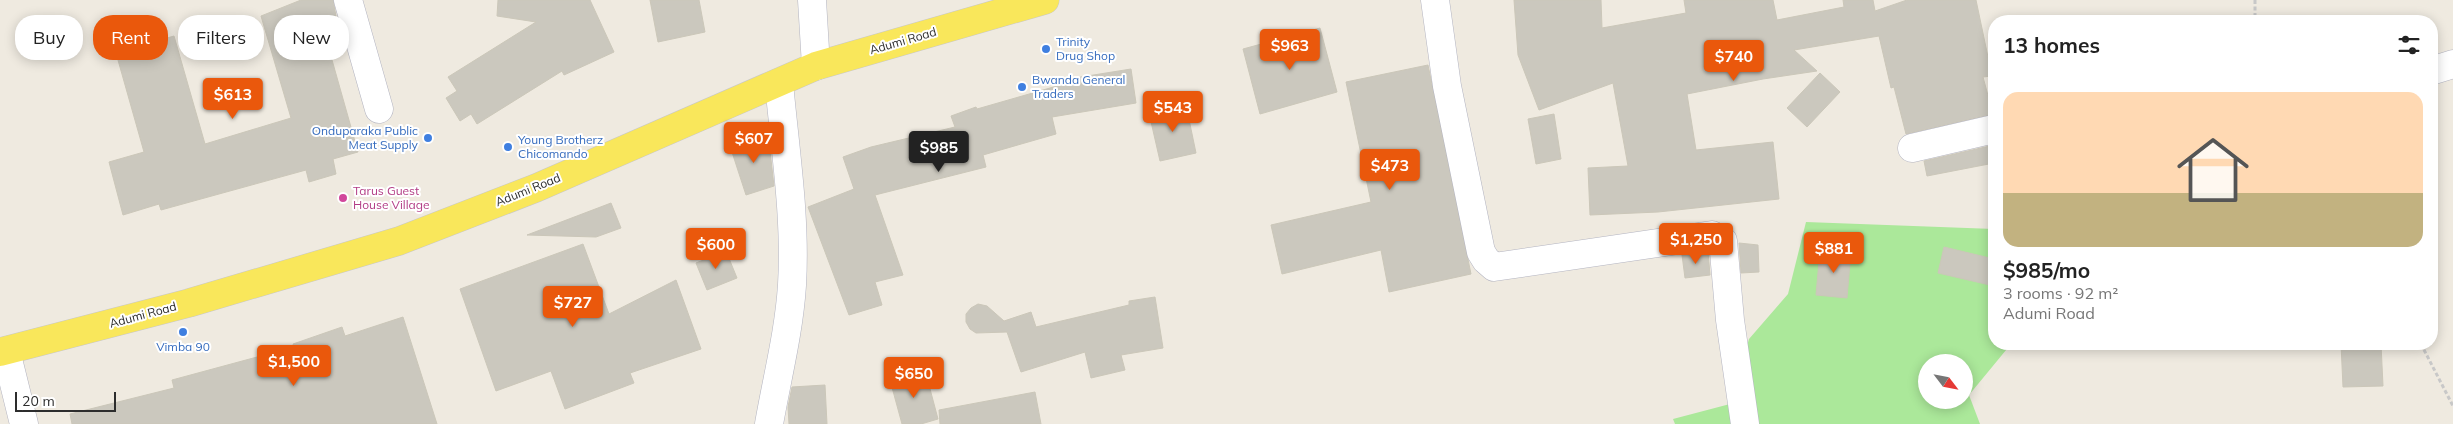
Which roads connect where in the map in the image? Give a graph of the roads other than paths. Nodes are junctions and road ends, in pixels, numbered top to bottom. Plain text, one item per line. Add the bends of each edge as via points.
1 (348, 0) edge
2 (812, 0) edge
3 (1045, 0) edge
4 (1435, 0) edge
5 (2453, 64) edge
6 (816, 66) junction
7 (2438, 69) edge
8 (779, 83) junction
9 (379, 109) dead end
10 (1988, 130) edge
11 (1912, 148) dead end
12 (3, 352) edge
13 (24, 424) edge
14 (769, 424) edge
15 (1745, 424) edge

1 - 9 street
2 - 6 street
3 - 6 main road, Adumi Road
4 - 15 street via 1447,86 1481,252 1486,260 1494,267 1712,235 1718,237 1723,241
5 - 7 street
6 - 8 main road, Adumi Road
8 - 12 main road, Adumi Road via 536,188 399,241 189,303
8 - 14 street via 791,196 792,284 788,326
10 - 11 street
12 - 13 street

